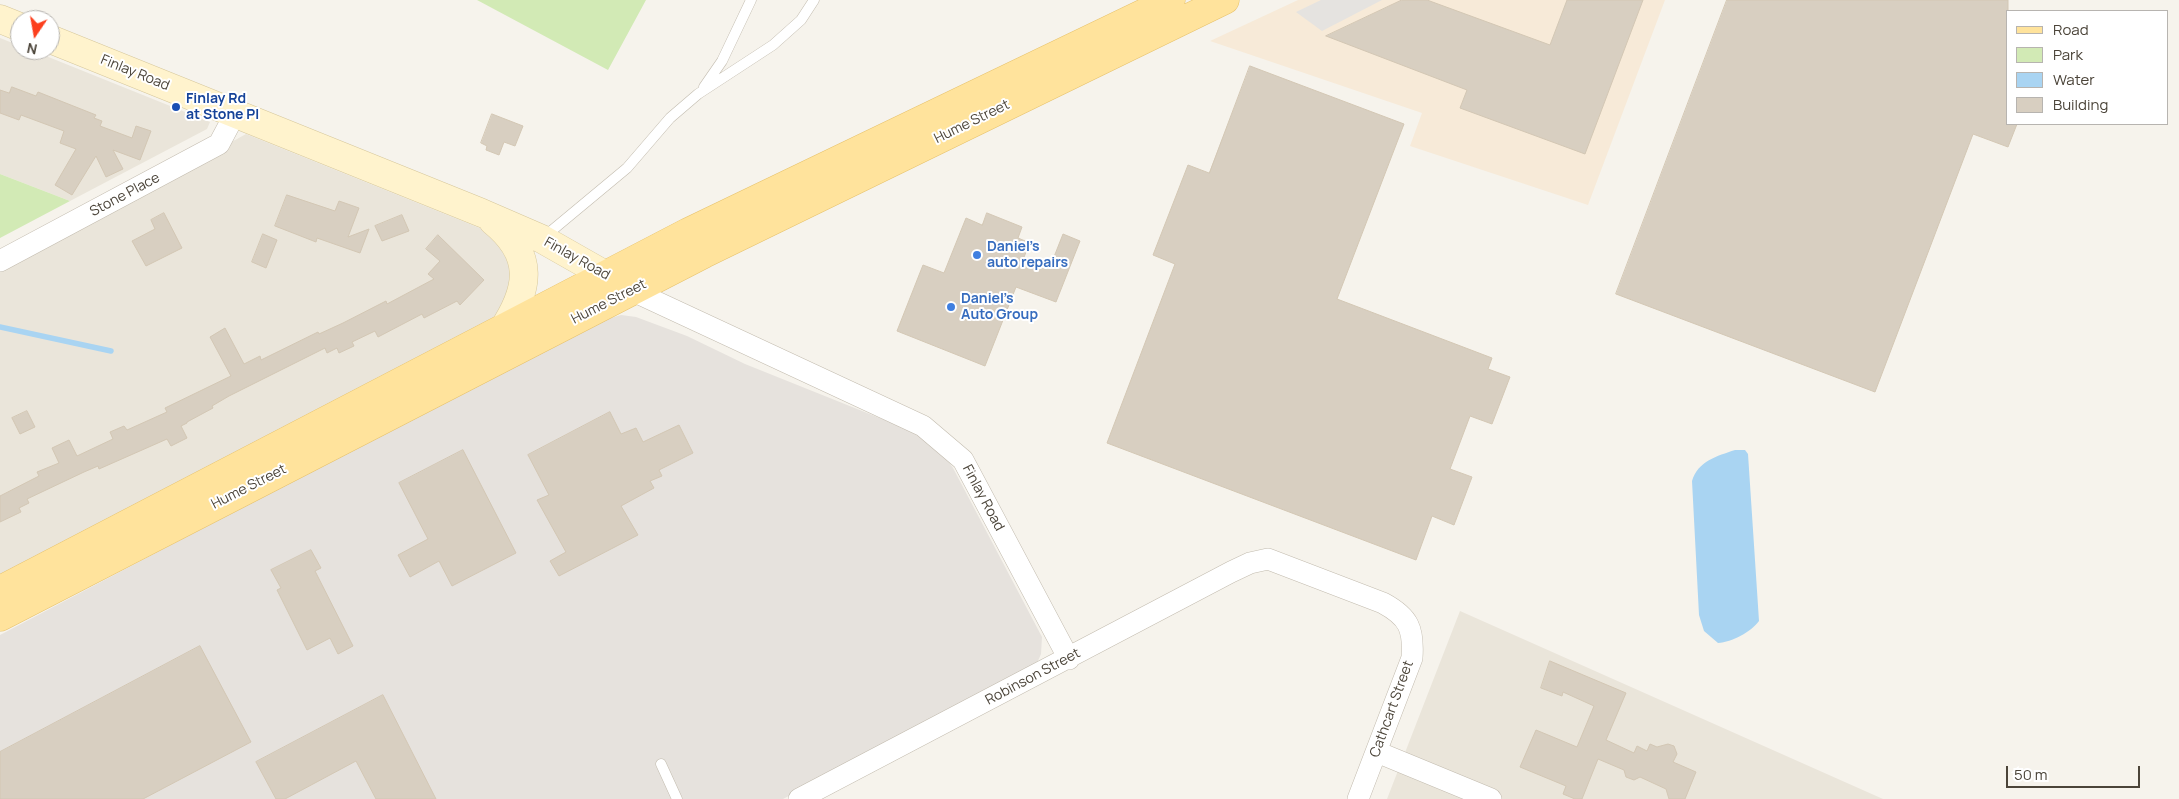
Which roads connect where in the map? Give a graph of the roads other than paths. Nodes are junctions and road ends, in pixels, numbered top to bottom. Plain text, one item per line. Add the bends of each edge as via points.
1 (751, 0) edge
2 (814, 0) edge
3 (1171, 0) edge
4 (1225, 0) edge
5 (60, 43) edge
6 (701, 92) junction
7 (235, 114) junction
8 (482, 213) junction
9 (542, 239) junction
10 (0, 260) edge
11 (606, 275) junction
12 (632, 291) junction
13 (502, 331) junction
14 (1268, 559) joint
15 (0, 590) edge
16 (0, 617) edge
17 (1069, 659) junction
18 (1377, 752) junction
19 (662, 764) dead end
20 (677, 799) edge
21 (799, 799) edge
22 (1358, 799) edge
23 (1491, 799) edge

1 - 6 lane via 722,61
2 - 6 lane via 801,20 773,46
3 - 11 main road, Hume Street via 688,232
4 - 12 main road, Hume Street
5 - 7 street, Finlay Road
6 - 9 lane via 670,118 627,168
7 - 8 street, Finlay Road
7 - 10 street, Stone Place via 219,144
8 - 9 street, Finlay Road
8 - 13 street via 501,228 522,258 522,290 516,310
9 - 11 street, Finlay Road
11 - 12 street, Finlay Road
11 - 13 main road, Hume Street
12 - 16 main road, Hume Street
12 - 17 street, Finlay Road via 923,426 963,460
13 - 15 main road, Hume Street via 346,408
14 - 17 street, Robinson Street via 1231,572
14 - 18 street, Cathcart Street via 1383,603 1398,611 1409,624 1413,640 1412,658
17 - 21 street, Robinson Street
18 - 22 street, Cathcart Street
18 - 23 street
19 - 20 lane

